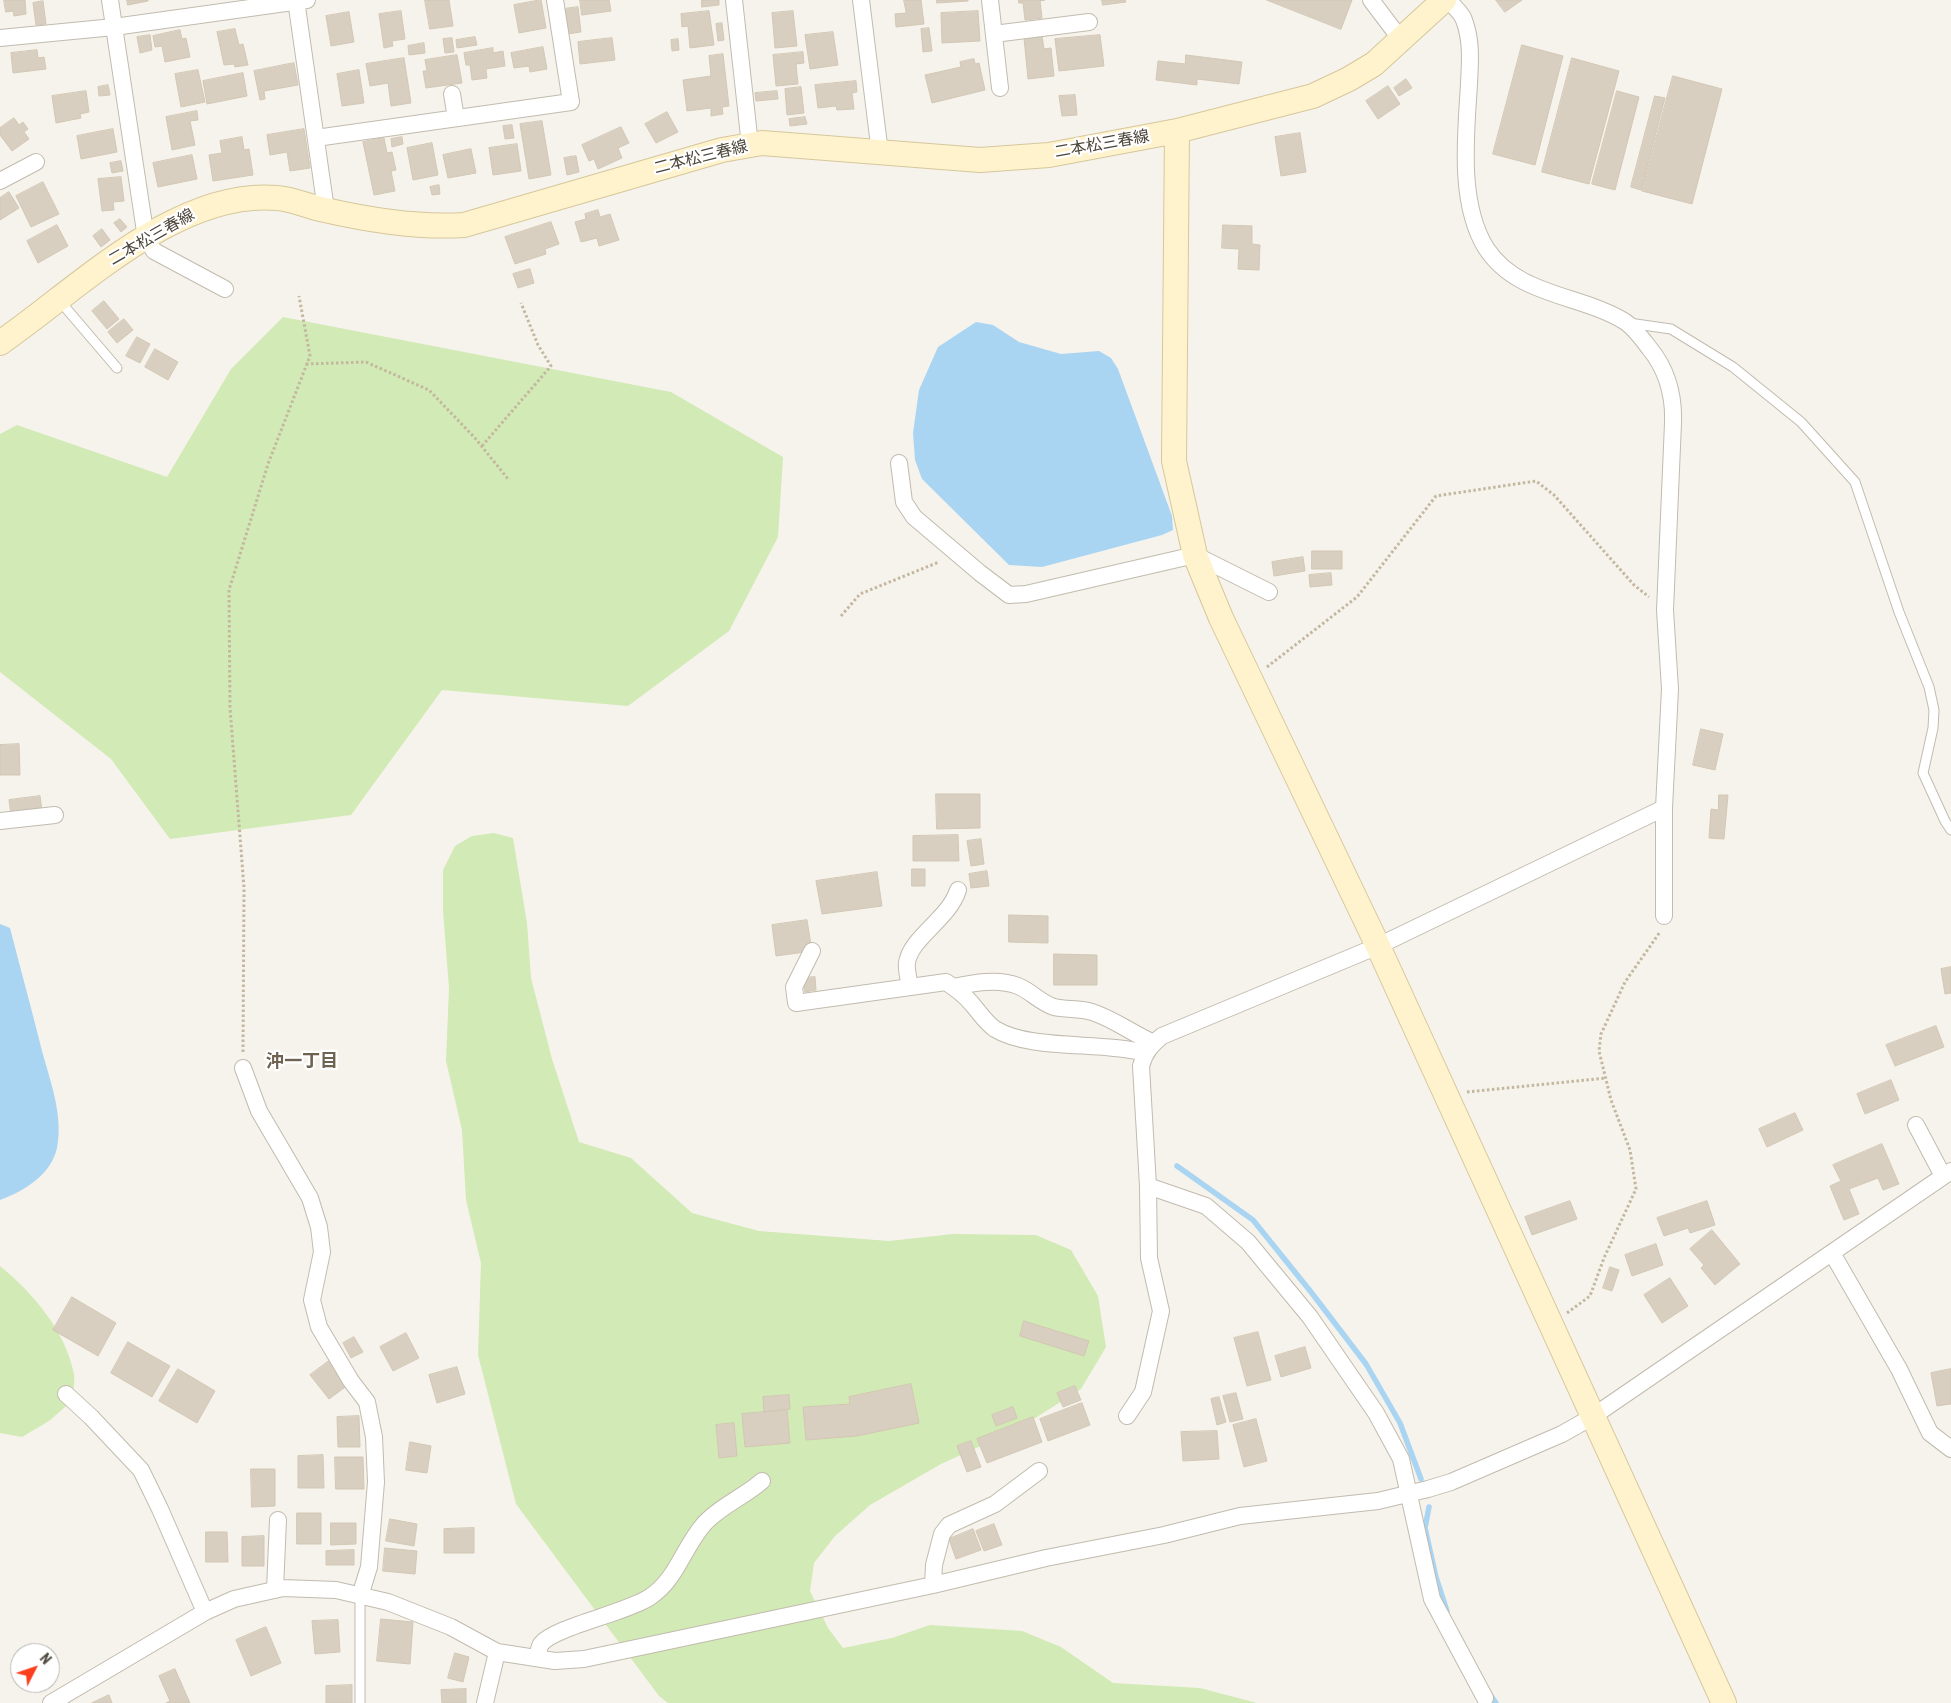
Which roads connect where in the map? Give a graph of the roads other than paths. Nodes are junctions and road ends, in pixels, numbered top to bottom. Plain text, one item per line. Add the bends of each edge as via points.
1 (110, 0) edge
2 (300, 0) edge
3 (555, 0) edge
4 (734, 0) edge
5 (861, 0) edge
6 (990, 0) edge
7 (1371, 0) edge
8 (1446, 0) edge
9 (1089, 22) dead end
10 (114, 27) junction
11 (994, 34) junction
12 (0, 38) edge
13 (1402, 41) junction
14 (1000, 88) dead end
15 (452, 94) dead end
16 (456, 118) junction
17 (1177, 131) junction
18 (316, 138) junction
19 (750, 145) junction
20 (880, 153) junction
21 (36, 162) dead end
22 (0, 181) edge
23 (326, 210) junction
24 (146, 238) junction
25 (226, 289) dead end
26 (59, 300) junction
27 (1625, 322) junction
28 (2, 336) edge
29 (117, 368) dead end
30 (898, 463) dead end
31 (1194, 555) junction
32 (1269, 592) dead end
33 (1664, 808) junction
34 (55, 815) dead end
35 (0, 821) edge
36 (1951, 830) edge
37 (958, 890) dead end
38 (1664, 916) road end
39 (1378, 946) junction
40 (812, 951) dead end
41 (910, 987) junction
42 (953, 987) junction
43 (1149, 1048) junction
44 (243, 1068) road end
45 (1916, 1125) dead end
46 (1947, 1174) edge
47 (1148, 1186) junction
48 (1832, 1253) junction
49 (66, 1394) dead end
50 (1127, 1416) dead end
51 (1592, 1417) junction
52 (1951, 1449) edge
53 (1039, 1471) dead end
54 (762, 1482) dead end
55 (1407, 1494) junction
56 (278, 1520) dead end
57 (933, 1585) junction
58 (275, 1590) junction
59 (360, 1596) junction
60 (205, 1612) junction
61 (498, 1652) junction
62 (537, 1658) junction
63 (1485, 1698) dead end
64 (51, 1703) edge
65 (360, 1703) edge
66 (485, 1703) edge
67 (1724, 1703) edge

1 - 10 street
2 - 10 street
2 - 18 street
3 - 16 street via 571,102
4 - 19 street
5 - 20 street
6 - 11 street
7 - 13 street
8 - 13 street, 二本松三春線
8 - 27 street via 1464,18 1471,43 1465,153 1468,190 1485,246 1507,271 1523,281
9 - 11 street
10 - 12 street
10 - 24 street
11 - 14 street
13 - 17 street, 二本松三春線 via 1374,64 1313,96
15 - 16 street
16 - 18 street
17 - 20 street, 二本松三春線 via 1049,155 980,160
17 - 31 street via 1174,461
18 - 23 street
19 - 20 street, 二本松三春線 via 762,143
19 - 23 street, 二本松三春線 via 722,150 464,225 433,227
21 - 22 street
23 - 24 street, 二本松三春線 via 277,198 244,199 192,212
24 - 25 street via 154,251
24 - 26 street, 二本松三春線
26 - 28 street, 二本松三春線
26 - 29 lane
27 - 33 street via 1657,358 1666,374 1674,408 1665,610 1670,689
27 - 36 lane via 1670,329 1733,367 1801,422 1856,482 1899,612 1929,688 1934,710 1933,728 1923,774
30 - 31 street via 904,502 914,517 1009,594 1026,594
31 - 32 street
31 - 39 street
33 - 38 street
33 - 39 street
34 - 35 street
37 - 41 street via 949,909 912,950 906,964
39 - 43 street via 1162,1036
39 - 51 street
40 - 41 street via 794,987 796,1004
41 - 42 street via 946,982
42 - 43 street via 979,982 1018,986 1038,1000 1071,1010 1090,1011 1109,1019
42 - 43 street via 995,1029 1018,1038 1042,1043
43 - 47 street via 1141,1066
44 - 59 street via 259,1111 310,1198 319,1227 322,1252 312,1300 319,1327 367,1402 374,1437 376,1482 368,1566
45 - 46 street
46 - 48 street
47 - 50 street via 1149,1258 1161,1311 1143,1392
47 - 55 street via 1206,1206 1248,1242 1310,1317 1376,1412 1401,1458
48 - 51 street
48 - 52 street via 1899,1369 1930,1433
49 - 60 street via 140,1470
51 - 55 street via 1562,1434 1450,1482
51 - 67 street
53 - 57 street via 995,1504 949,1525 942,1534 934,1564
54 - 62 street via 719,1510 704,1525 673,1575 649,1597 626,1609 552,1634 540,1645
55 - 57 street via 1378,1501 1240,1516
55 - 63 street via 1432,1599
56 - 58 street
57 - 62 street via 584,1660
58 - 59 street via 336,1590
58 - 60 street via 234,1599
59 - 61 street via 388,1602 451,1627
59 - 65 lane
60 - 64 street
61 - 62 street
61 - 66 street

